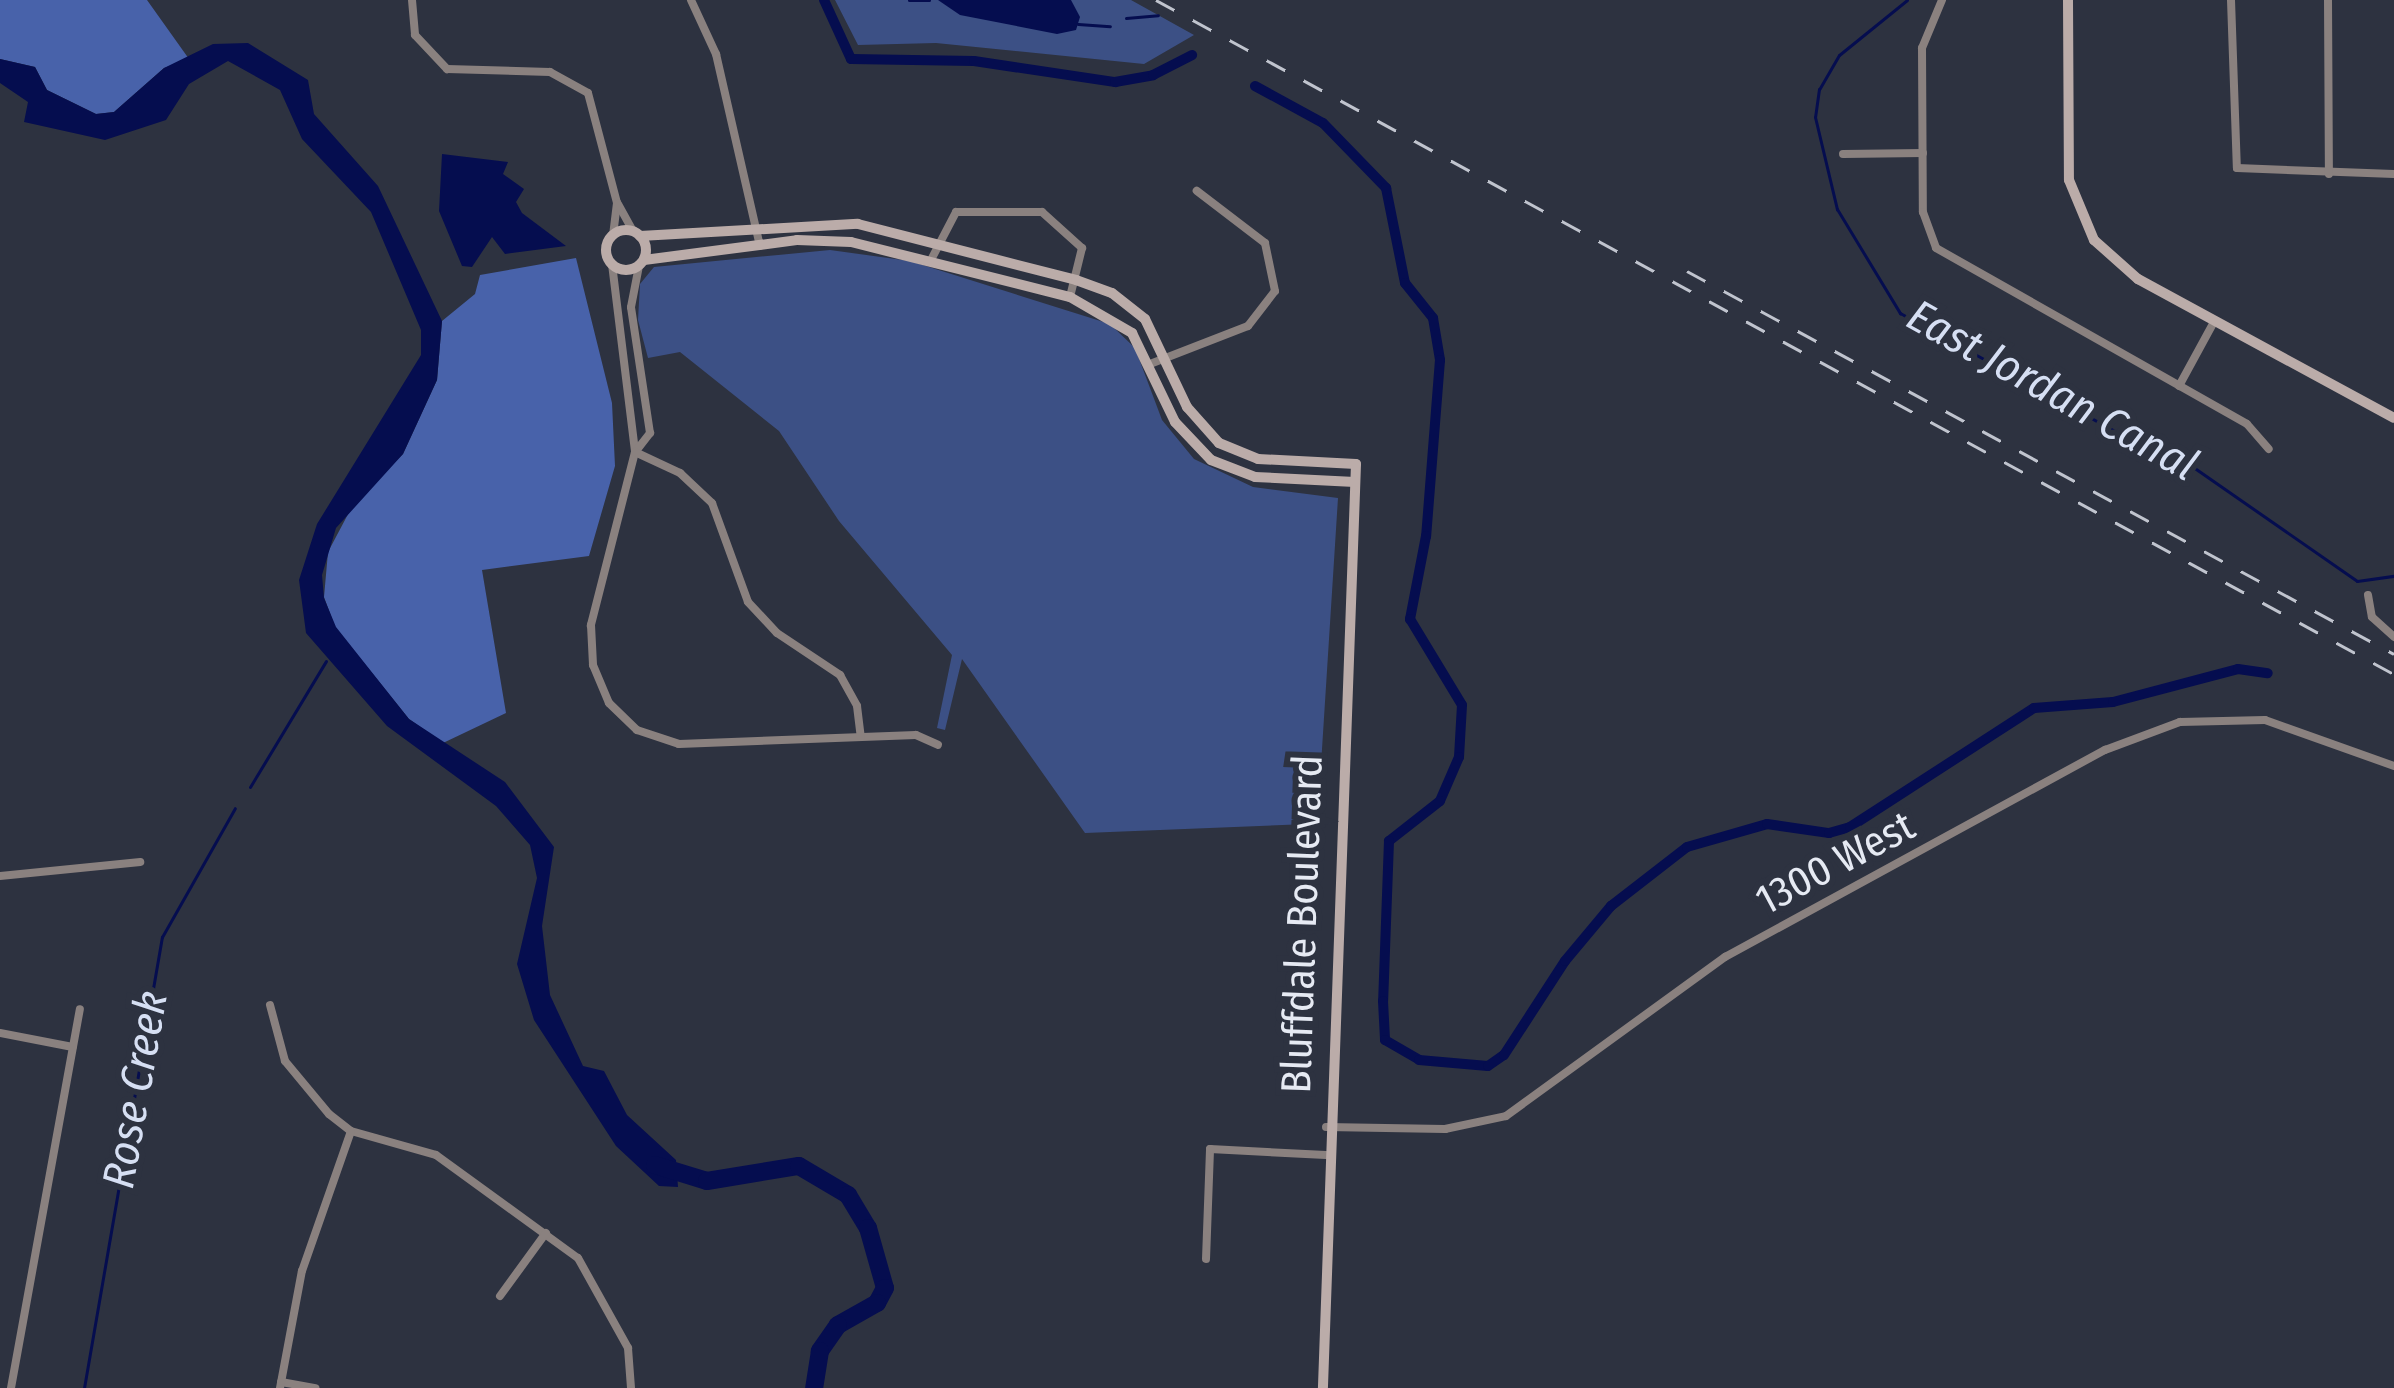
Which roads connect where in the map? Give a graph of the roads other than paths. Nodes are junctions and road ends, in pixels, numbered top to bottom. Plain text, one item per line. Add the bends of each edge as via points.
1 (412, 0) edge
2 (691, 0) edge
3 (1942, 0) edge
4 (2068, 0) edge
5 (2231, 0) edge
6 (2328, 0) edge
7 (1922, 153) junction
8 (1843, 154) dead end
9 (2394, 174) edge
10 (2329, 175) junction
11 (1197, 190) dead end
12 (617, 203) junction
13 (756, 228) junction
14 (637, 233) junction
15 (613, 235) junction
16 (938, 240) junction
17 (760, 246) junction
18 (932, 258) junction
19 (641, 263) junction
20 (612, 264) junction
21 (1076, 280) junction
22 (1070, 297) junction
23 (2215, 320) junction
24 (1167, 357) junction
25 (1150, 364) junction
26 (2179, 386) junction
27 (2394, 418) edge
28 (2269, 449) dead end
29 (635, 452) junction
30 (1355, 482) junction
31 (2368, 595) dead end
32 (2394, 637) edge
33 (861, 737) junction
34 (938, 745) dead end
35 (2394, 766) edge
36 (140, 862) dead end
37 (0, 876) edge
38 (270, 1005) dead end
39 (80, 1009) dead end
40 (0, 1034) edge
41 (73, 1047) junction
42 (1326, 1127) junction
43 (351, 1131) junction
44 (1326, 1154) junction
45 (546, 1233) junction
46 (1206, 1259) dead end
47 (500, 1296) dead end
48 (281, 1385) edge
49 (10, 1388) edge
50 (315, 1388) edge
51 (631, 1388) edge
52 (1323, 1388) edge

1 - 12 street via 415,35 446,69 550,72 588,93
2 - 13 street via 716,54
3 - 7 street via 1922,40
4 - 23 street via 2068,170 2081,220 2125,270
5 - 10 street via 2238,170
6 - 10 street
7 - 8 street
7 - 26 street via 1924,220 1944,257
9 - 10 street
11 - 24 street via 1265,243 1275,291 1248,326
12 - 14 street
12 - 15 street
13 - 14 street
13 - 16 street via 825,221
13 - 17 street
14 - 15 street
14 - 19 street
15 - 20 street via 606,249
16 - 18 street
16 - 21 street
16 - 21 street via 961,211 1042,212 1082,248
17 - 18 street via 830,240
17 - 19 street
18 - 22 street
19 - 20 street
19 - 29 street via 631,307 650,433
20 - 29 street
21 - 22 street
21 - 24 street via 1135,310
22 - 25 street via 1115,317
23 - 26 street
23 - 27 street
24 - 25 street
24 - 30 street, Bluffdale Boulevard via 1194,418 1229,448 1268,460 1355,464
25 - 30 street via 1183,434 1221,466 1268,479
26 - 28 street via 2247,424
29 - 33 street via 680,473 712,503 748,602 777,633 840,675 853,694
29 - 33 street via 591,625 596,675 615,711 646,735 679,744
30 - 42 street, Bluffdale Boulevard
31 - 32 street via 2372,617
33 - 34 street via 916,735
35 - 42 street, 1300 West via 2264,720 2180,722 2104,750 1724,957 1506,1116 1445,1129
36 - 37 street
38 - 43 street via 285,1061 309,1097
39 - 41 street
40 - 41 street
41 - 49 street
42 - 44 street, Bluffdale Boulevard
43 - 45 street via 436,1155
43 - 48 street via 302,1271
44 - 46 street via 1210,1149
44 - 52 street, Bluffdale Boulevard
45 - 47 street
45 - 51 street via 599,1287 628,1348
48 - 50 street

